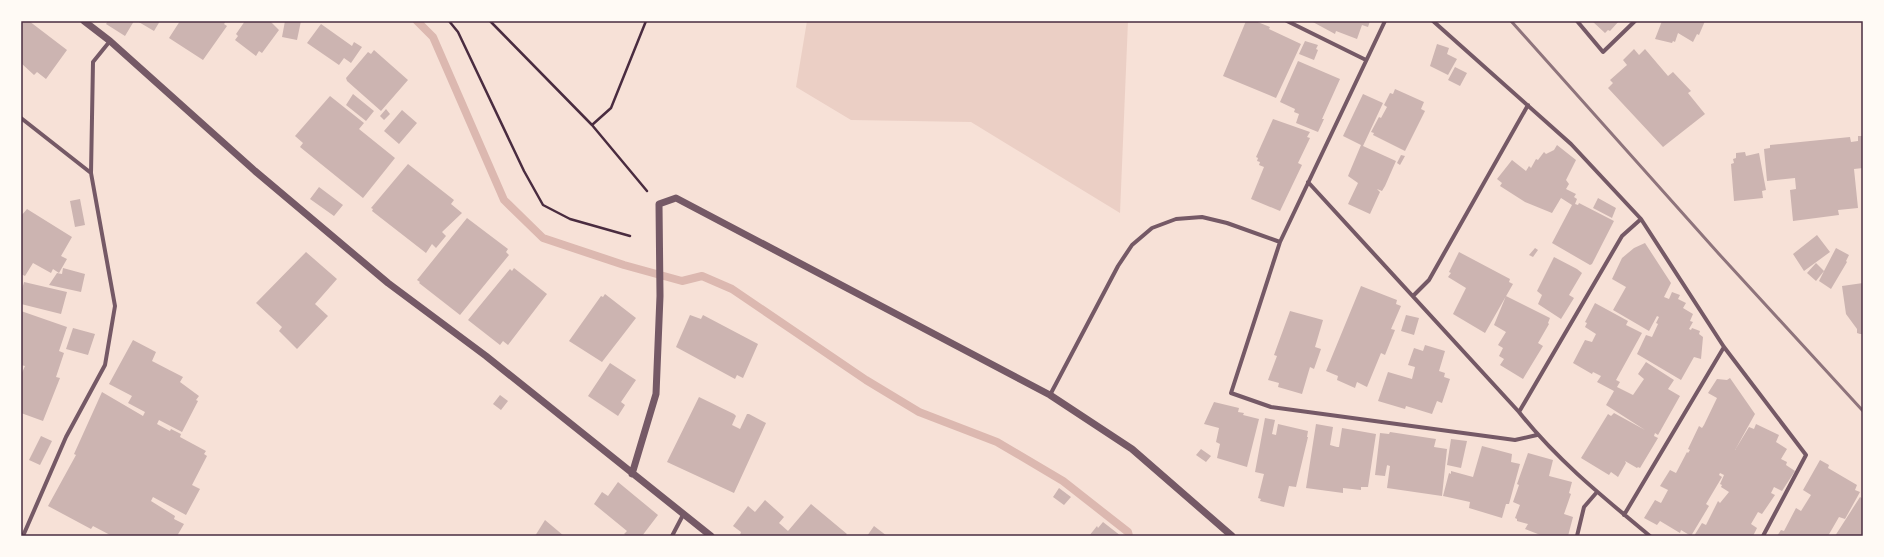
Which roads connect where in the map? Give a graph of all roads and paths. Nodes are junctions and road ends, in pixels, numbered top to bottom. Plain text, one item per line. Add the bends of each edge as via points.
1 (84, 21) edge
2 (449, 21) edge
3 (490, 21) edge
4 (646, 21) edge
5 (1287, 21) edge
6 (1386, 21) edge
7 (1433, 21) edge
8 (1577, 21) edge
9 (1635, 21) edge
10 (110, 41) junction
11 (1366, 60) junction
12 (1528, 105) junction
13 (21, 118) edge
14 (592, 126) junction
15 (91, 173) junction
16 (1308, 182) junction
17 (659, 204) junction
18 (1641, 219) junction
19 (630, 236) dead end
20 (1280, 242) junction
21 (1413, 296) junction
22 (1724, 347) junction
23 (1050, 395) junction
24 (1519, 412) junction
25 (1537, 435) junction
26 (632, 474) junction
27 (1597, 492) junction
28 (683, 515) junction
29 (1624, 515) junction
30 (23, 536) edge
31 (672, 536) edge
32 (711, 536) edge
33 (1232, 536) edge
34 (1577, 536) edge
35 (1650, 536) edge
36 (1763, 536) edge

1 - 10 street
2 - 19 path via 458,32 543,205 570,219
3 - 14 path
4 - 14 path via 611,108
5 - 11 street
6 - 11 street
7 - 12 street
8 - 9 street via 1603,52
10 - 15 street via 94,62
10 - 26 street via 256,172 388,283 486,356
11 - 16 street
12 - 18 street via 1571,144
12 - 21 street via 1429,280
13 - 15 street
14 - 17 path
15 - 30 street via 115,306 106,365 66,437
16 - 20 street
16 - 21 street
17 - 23 street via 676,198
17 - 26 street via 660,296 656,394
18 - 22 street
18 - 24 street via 1622,236
20 - 23 street via 1202,217 1176,219 1152,228 1132,245 1118,266
20 - 25 street via 1231,393 1271,407 1515,440
21 - 24 street
22 - 29 street
22 - 36 street via 1806,455
23 - 33 street via 1132,449
24 - 25 street
25 - 27 street
26 - 28 street
27 - 29 street
27 - 34 street via 1584,507
28 - 31 street
28 - 32 street
29 - 35 street

